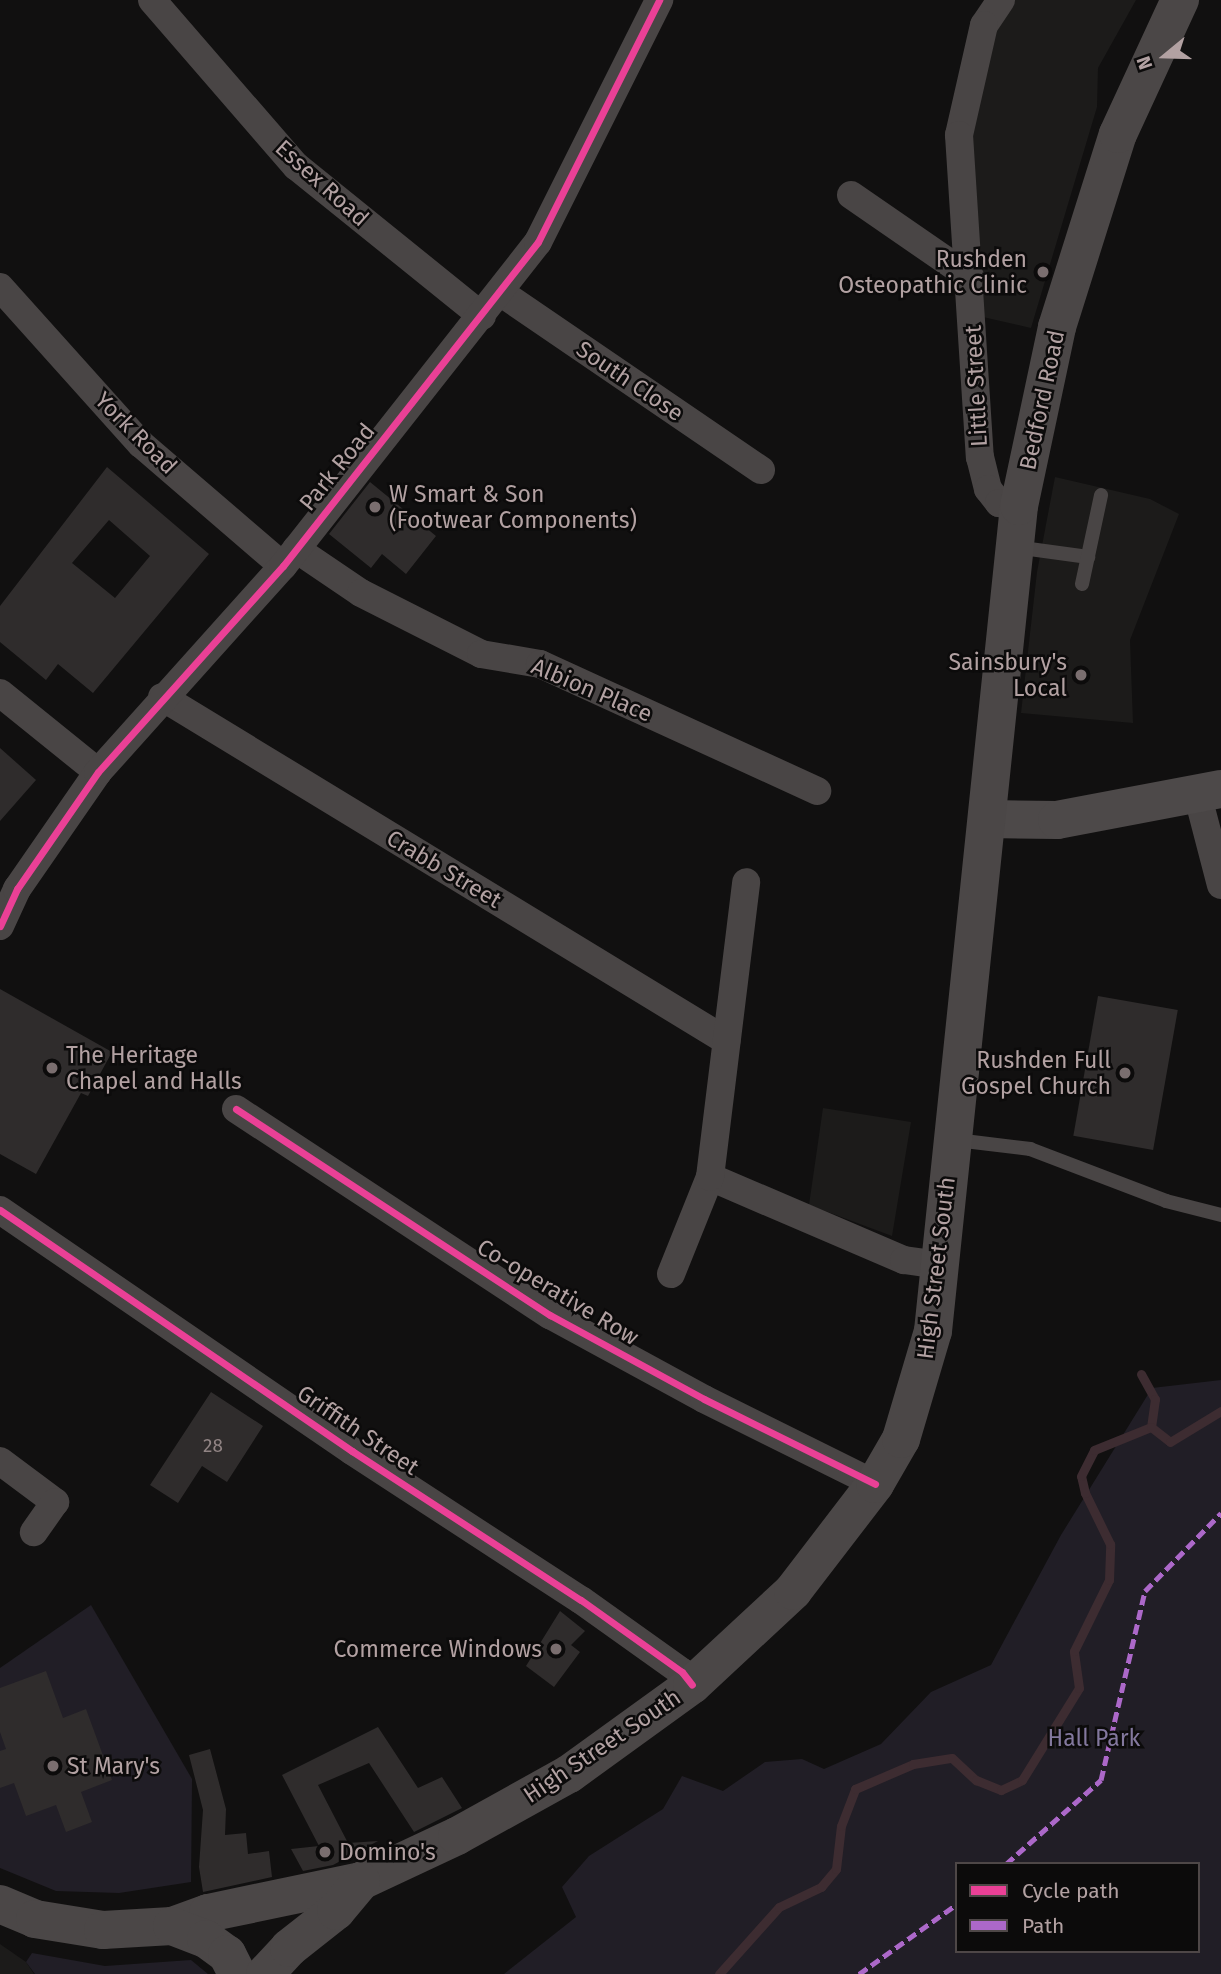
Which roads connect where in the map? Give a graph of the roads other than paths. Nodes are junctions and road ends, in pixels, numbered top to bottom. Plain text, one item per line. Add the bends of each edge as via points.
1 (152, 0) edge
2 (659, 0) edge
3 (1001, 0) edge
4 (1180, 0) edge
5 (851, 195) dead end
6 (970, 277) junction
7 (0, 287) edge
8 (500, 292) junction
9 (482, 316) junction
10 (761, 470) dead end
11 (1101, 495) dead end
12 (1019, 506) junction
13 (1014, 547) junction
14 (290, 557) junction
15 (1088, 557) junction
16 (1082, 584) dead end
17 (0, 693) edge
18 (162, 697) junction
19 (97, 772) junction
20 (817, 791) dead end
21 (1209, 791) edge
22 (987, 820) junction
23 (746, 882) dead end
24 (1221, 885) edge
25 (0, 926) edge
26 (727, 1041) junction
27 (236, 1109) dead end
28 (951, 1139) junction
29 (710, 1177) junction
30 (0, 1210) edge
31 (1221, 1215) edge
32 (939, 1265) junction
33 (671, 1274) dead end
34 (0, 1461) edge
35 (875, 1484) junction
36 (34, 1532) dead end
37 (692, 1685) junction
38 (361, 1881) junction
39 (0, 1904) edge
40 (172, 1927) junction
41 (237, 1974) edge
42 (265, 1974) edge

1 - 9 street, Essex Road via 296,166
2 - 8 street, Park Road via 538,242
3 - 6 street, Little Street via 984,25 959,135
4 - 12 main road, Bedford Road via 1118,134 1057,327
5 - 6 street
6 - 12 street, Little Street via 980,457 993,496 999,503
7 - 14 street, York Road via 141,444
8 - 9 street, Park Road
8 - 10 street, South Close
9 - 14 street, Park Road
11 - 15 lane
12 - 13 main road, Bedford Road
13 - 15 lane
13 - 22 main road, Bedford Road
14 - 18 street, Park Road
14 - 20 street, Albion Place via 481,654 540,664
15 - 16 lane
17 - 19 street
18 - 19 street, Park Road
18 - 26 street, Crabb Street
19 - 25 street, Park Road via 17,889
21 - 22 street via 1057,820
21 - 24 street
22 - 28 main road, High Street South
23 - 26 street
26 - 29 street
27 - 35 street, Co-operative Row via 550,1315
28 - 31 lane via 1030,1149 1167,1201
28 - 32 main road, High Street South
29 - 32 street via 904,1261
29 - 33 street
30 - 37 street, Griffith Street via 352,1451 582,1600 682,1672
32 - 35 main road, High Street South via 933,1331 919,1389 901,1439
34 - 36 street via 55,1502
35 - 37 main road, High Street South via 793,1591
37 - 38 main road, High Street South via 569,1774 457,1836
38 - 40 main road, High Street South via 208,1913
38 - 42 main road via 336,1911
39 - 40 main road via 35,1919 103,1930
40 - 41 main road via 206,1939 227,1954

